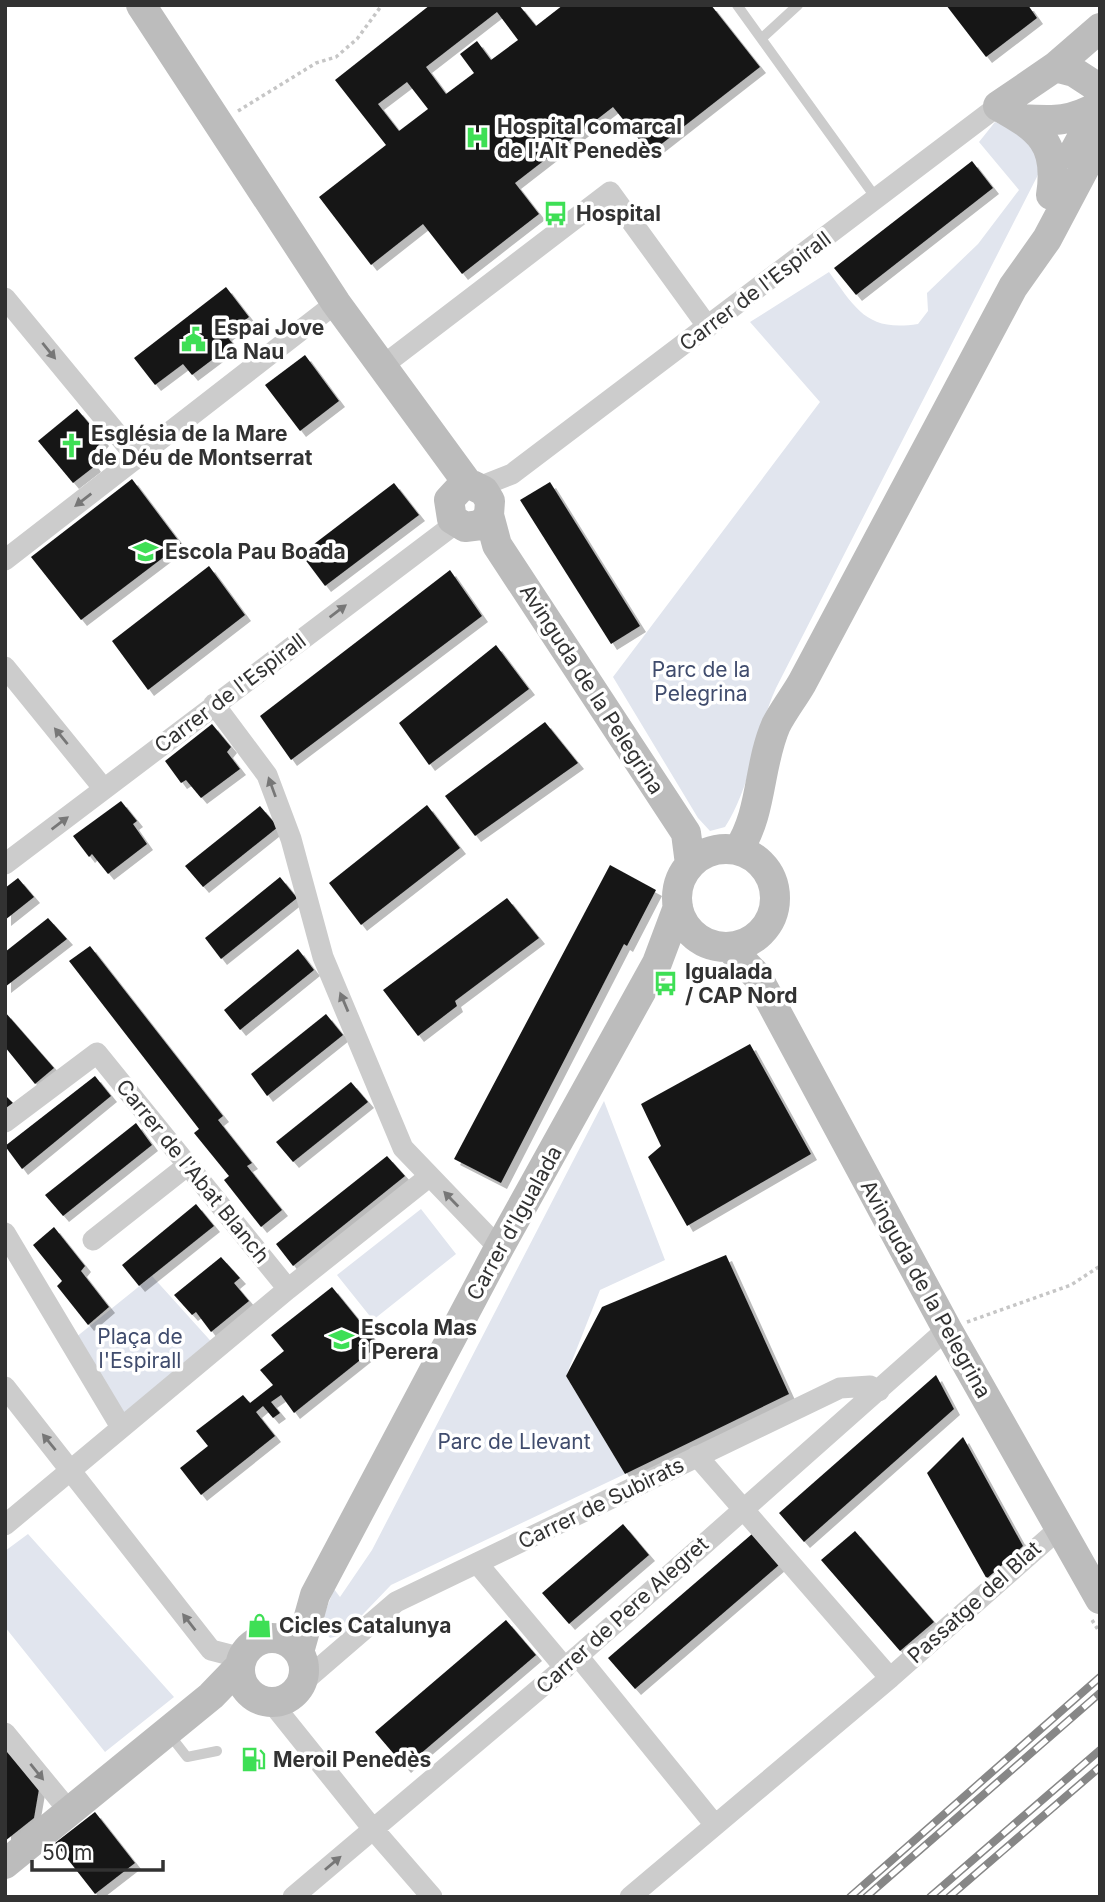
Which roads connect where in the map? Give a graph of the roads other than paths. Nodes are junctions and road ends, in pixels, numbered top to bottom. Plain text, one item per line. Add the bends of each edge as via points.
1 (141, 5) edge
2 (737, 5) edge
3 (798, 5) edge
4 (1100, 27) edge
5 (762, 38) junction
6 (1055, 67) junction
7 (1100, 89) edge
8 (1100, 104) edge
9 (1010, 113) junction
10 (1100, 139) edge
11 (1063, 192) junction
12 (876, 198) junction
13 (5, 298) edge
14 (336, 303) junction
15 (708, 327) junction
16 (381, 367) junction
17 (137, 458) junction
18 (476, 510) junction
19 (5, 560) edge
20 (5, 667) edge
21 (803, 683) junction
22 (214, 704) junction
23 (104, 789) junction
24 (714, 855) junction
25 (5, 864) edge
26 (764, 866) junction
27 (685, 920) junction
28 (742, 942) junction
29 (5, 1122) edge
30 (188, 1165) junction
31 (430, 1176) junction
32 (5, 1233) edge
33 (93, 1240) dead end
34 (499, 1248) junction
35 (288, 1289) junction
36 (947, 1329) junction
37 (5, 1387) edge
38 (878, 1391) junction
39 (121, 1427) junction
40 (697, 1456) junction
41 (71, 1469) junction
42 (743, 1507) junction
43 (5, 1525) edge
44 (1060, 1528) junction
45 (477, 1563) junction
46 (1100, 1599) edge
47 (295, 1658) junction
48 (571, 1662) junction
49 (242, 1670) junction
50 (890, 1678) junction
51 (271, 1702) junction
52 (167, 1732) junction
53 (5, 1733) edge
54 (217, 1751) dead end
55 (70, 1812) junction
56 (715, 1825) junction
57 (373, 1829) junction
58 (5, 1864) edge
59 (293, 1897) edge
60 (432, 1897) edge
61 (630, 1897) edge

1 - 14 street, Avinguda de la Pelegrina
2 - 5 lane
3 - 5 lane
4 - 6 street
5 - 12 lane
6 - 7 street via 1074,72
6 - 9 street
8 - 9 street via 1077,118 1053,121
8 - 11 street via 1097,124
9 - 11 street via 1040,134 1052,153 1054,176
9 - 12 street, Carrer de l'Espirall
10 - 11 street
11 - 21 street via 1047,239 1013,287
12 - 15 street, Carrer de l'Espirall
13 -> 17 street
14 - 16 street, Avinguda de la Pelegrina
14 - 17 street
15 - 16 street via 610,192
15 - 18 street, Carrer de l'Espirall via 512,474
16 - 18 street, Avinguda de la Pelegrina via 440,449
17 -> 19 street
22 -> 18 street, Carrer de l'Espirall
18 - 24 street, Avinguda de la Pelegrina via 686,833
23 -> 20 street
21 - 24 street via 776,726 754,818
21 - 26 street via 788,732
22 - 23 street, Carrer de l'Espirall
31 -> 22 street via 402,1148 323,957 291,839 267,775
25 -> 23 street, Carrer de l'Espirall
24 - 26 street, Avinguda de la Pelegrina via 752,856
24 - 27 street via 677,892
26 - 28 street via 772,880 775,903 767,925
27 - 28 street, Avinguda de la Pelegrina via 702,941
27 - 34 street, Carrer d'Igualada
28 - 36 street, Avinguda de la Pelegrina
29 - 30 street, Carrer de l'Abat Blanch via 97,1053
30 - 33 street
30 - 35 street, Carrer de l'Abat Blanch
34 -> 31 street
31 - 35 street
32 - 39 street
34 - 47 street, Carrer d'Igualada via 315,1595
35 - 39 street
36 - 38 street, Carrer de Pere Alegret
36 - 44 street, Avinguda de la Pelegrina
41 -> 37 street
38 - 40 street, Carrer de Subirats via 870,1386 840,1388
38 - 42 street, Carrer de Pere Alegret
39 - 41 street
40 - 42 street
40 - 45 street, Carrer de Subirats
41 - 43 street
49 -> 41 street via 211,1650
42 - 48 street, Carrer de Pere Alegret
42 - 50 street
44 - 46 street, Avinguda de la Pelegrina
44 - 50 street, Passatge del Blat
45 - 47 street, Carrer de Subirats via 396,1602 338,1652
45 - 48 street
47 - 49 street via 257,1641
47 - 51 street via 294,1693
48 - 56 street
48 - 57 street, Carrer de Pere Alegret
49 - 51 street via 259,1699
49 - 52 street
50 - 56 street, Passatge del Blat
51 - 57 street
52 - 54 lane via 187,1757
52 - 55 street
53 -> 55 street
55 - 58 street
56 - 61 street, Passatge del Blat
59 -> 57 street, Carrer de Pere Alegret
57 - 60 street

